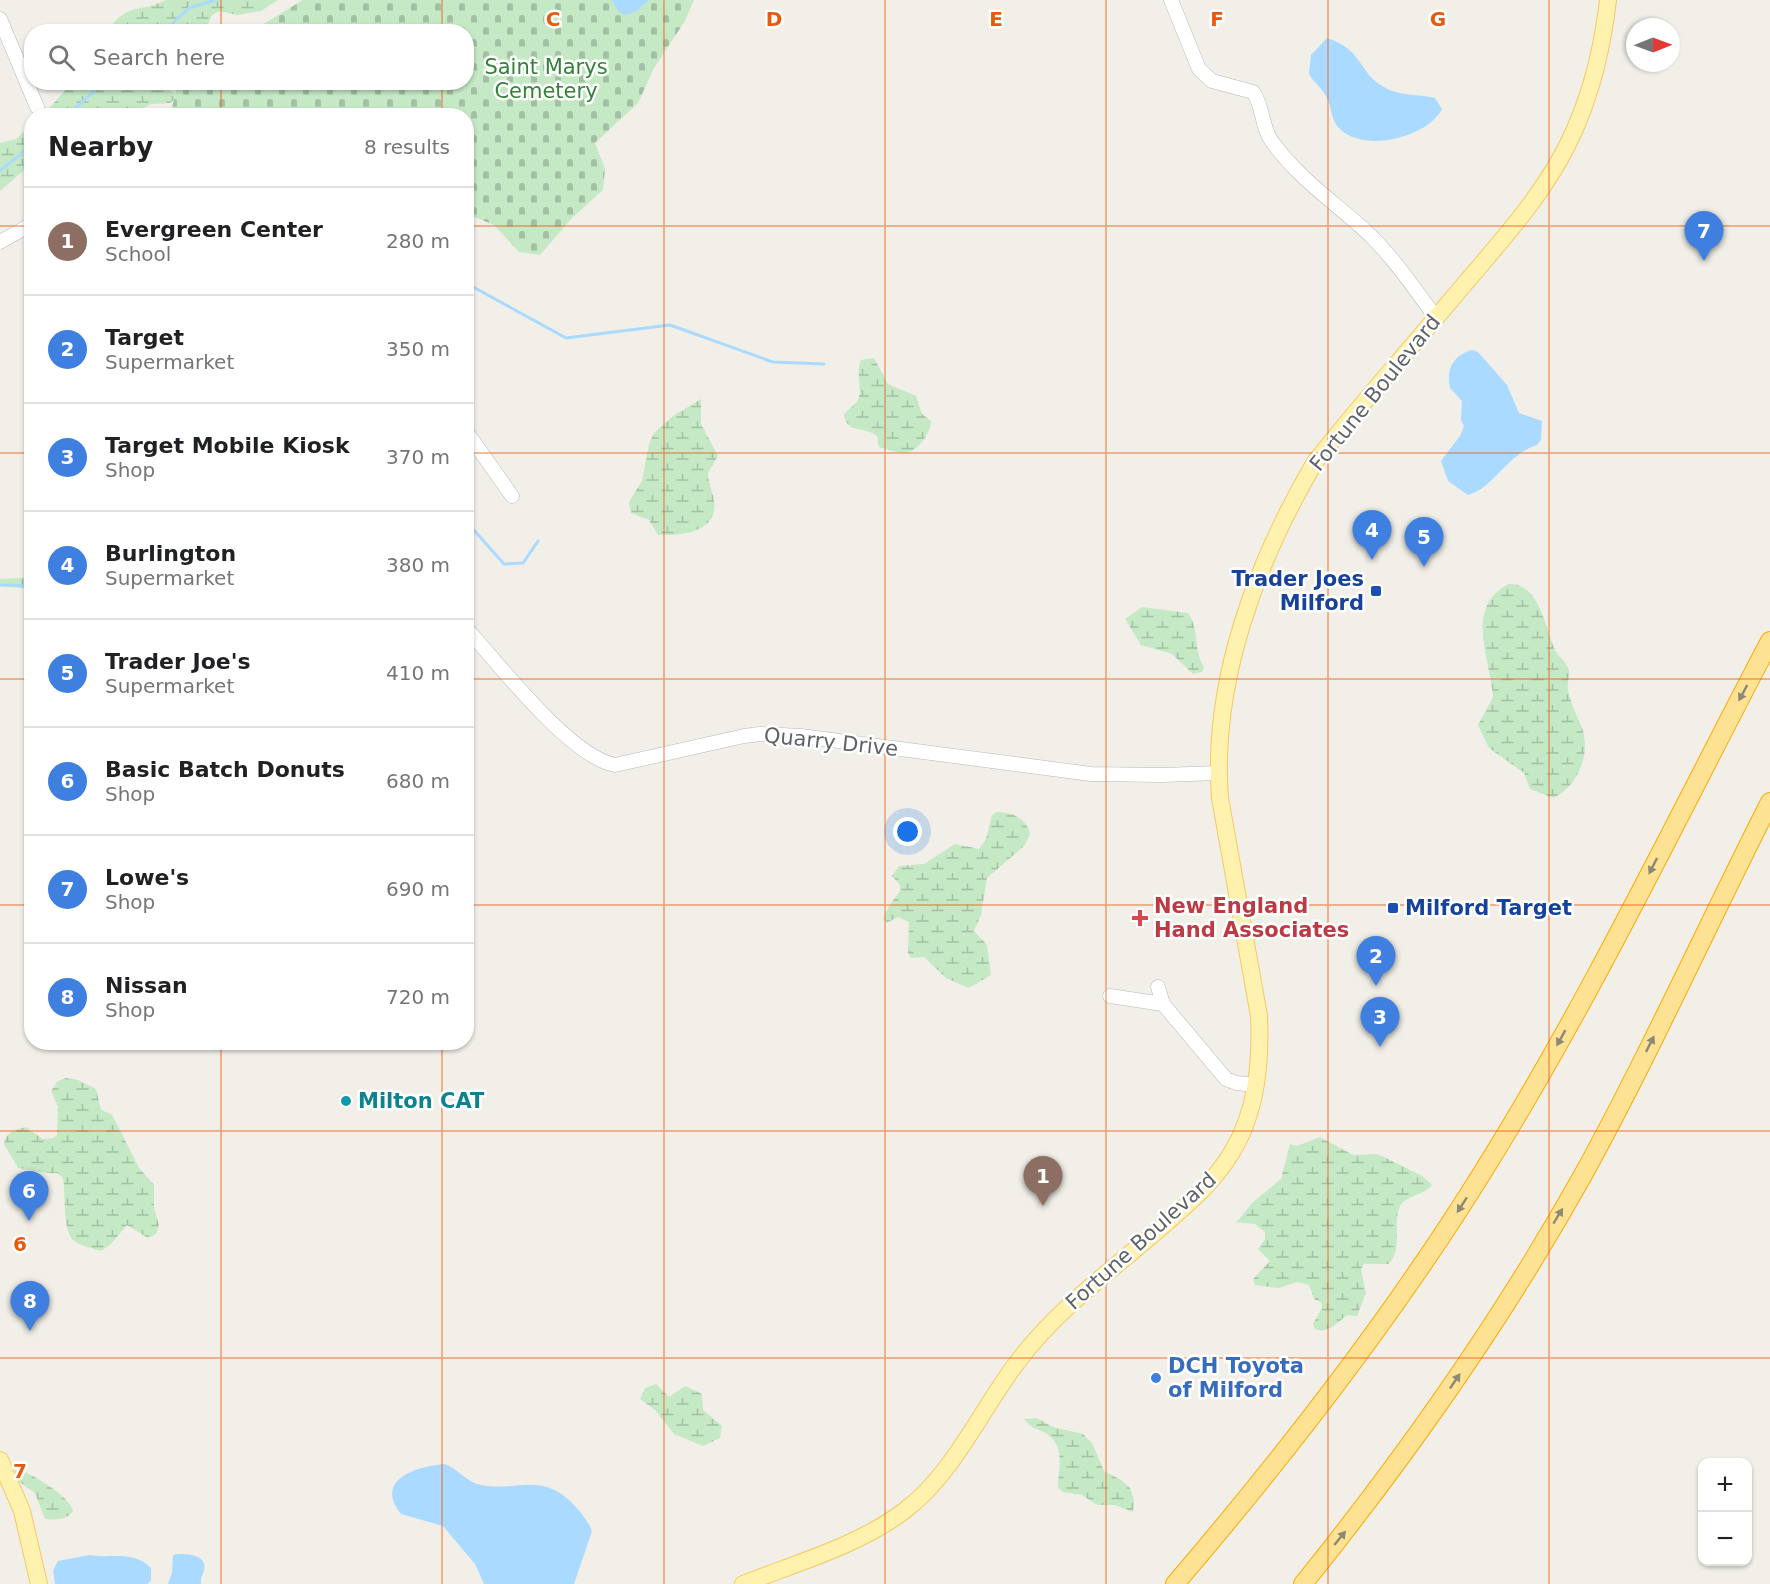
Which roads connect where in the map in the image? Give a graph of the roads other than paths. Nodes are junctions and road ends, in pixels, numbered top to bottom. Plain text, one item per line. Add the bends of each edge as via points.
1 (1171, 0) edge
2 (1608, 0) edge
3 (0, 19) edge
4 (24, 76) edge
5 (30, 90) edge
6 (37, 107) dead end
7 (24, 228) edge
8 (0, 242) edge
9 (1436, 318) junction
10 (474, 442) edge
11 (512, 496) dead end
12 (474, 637) edge
13 (1770, 641) edge
14 (1218, 773) junction
15 (1770, 802) edge
16 (1158, 987) dead end
17 (1110, 996) dead end
18 (1163, 1004) junction
19 (1256, 1085) junction
20 (0, 1460) edge
21 (39, 1584) edge
22 (743, 1584) edge
23 (1174, 1584) edge
24 (1303, 1584) edge

1 - 9 street via 1198,69 1205,77 1253,92 1273,144 1318,193 1370,236 1400,268
2 - 9 main road, Fortune Boulevard via 1593,80 1560,158 1505,236
3 - 4 street
5 - 6 street
7 - 8 street
9 - 14 main road, Fortune Boulevard via 1343,426 1299,489 1256,586 1233,654 1225,693
10 - 11 street
12 - 14 street, Quarry Drive via 555,725 593,758 615,765 760,734 1091,774
13 -> 23 highway via 1593,980 1484,1170 1431,1252 1309,1423
14 - 19 main road, Fortune Boulevard via 1259,1016 1261,1045
24 -> 15 highway via 1425,1426 1583,1175
16 - 18 street
17 - 18 street
18 - 19 street via 1226,1079
19 - 22 main road, Fortune Boulevard via 1247,1121 1216,1175 1043,1331 927,1490 878,1527
20 - 21 main road via 22,1510

